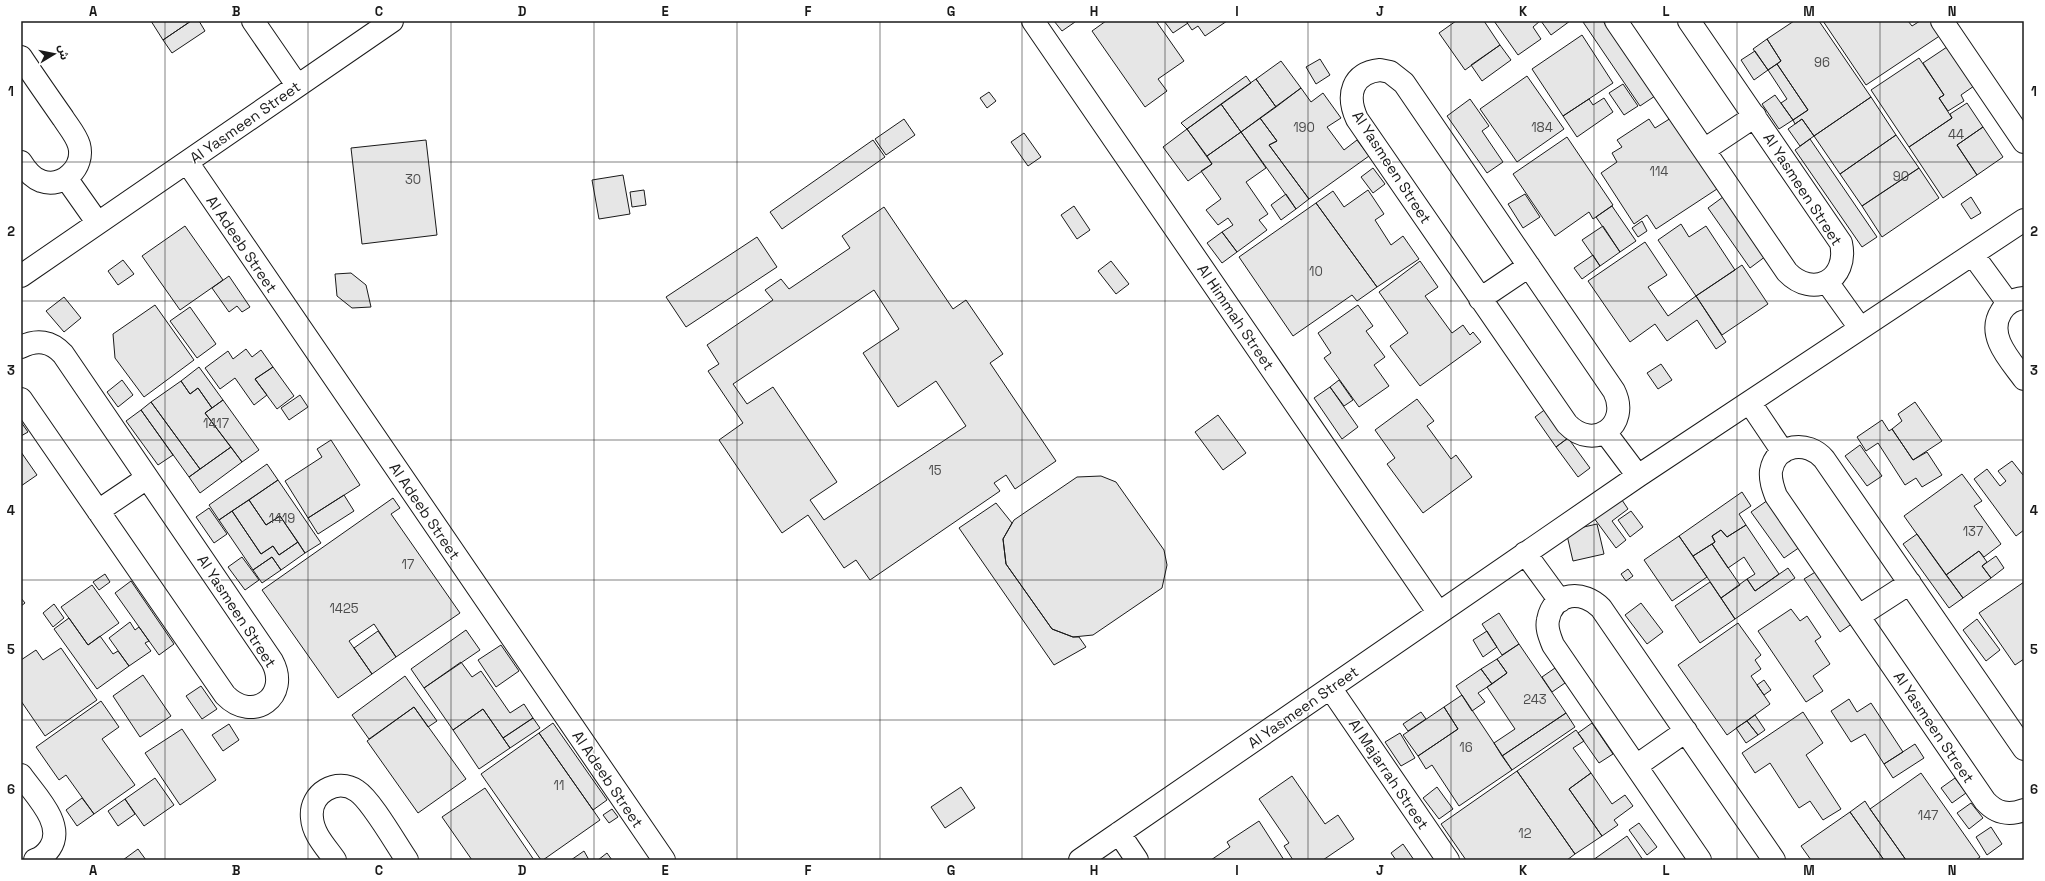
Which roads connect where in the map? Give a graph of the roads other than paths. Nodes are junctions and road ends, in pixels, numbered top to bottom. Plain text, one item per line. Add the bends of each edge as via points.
1 (253, 21) edge
2 (392, 21) edge
3 (1033, 21) edge
4 (1616, 21) edge
5 (1689, 21) edge
6 (1942, 21) edge
7 (21, 57) edge
8 (297, 85) junction
9 (1755, 116) junction
10 (2024, 142) edge
11 (1704, 150) junction
12 (21, 162) edge
13 (186, 162) junction
14 (66, 178) junction
15 (2024, 220) edge
16 (97, 222) junction
17 (1973, 255) junction
18 (1529, 266) junction
19 (21, 276) edge
20 (1827, 282) junction
21 (1480, 299) junction
22 (2016, 301) edge
23 (1860, 328) junction
24 (21, 347) edge
25 (2024, 379) edge
26 (21, 399) edge
27 (1750, 403) junction
28 (1605, 432) junction
29 (1783, 452) junction
30 (1638, 476) junction
31 (147, 478) junction
32 (98, 511) junction
33 (1525, 553) junction
34 (1910, 584) junction
35 (1560, 601) junction
36 (1438, 612) junction
37 (1859, 616) junction
38 (1331, 689) junction
39 (1686, 731) junction
40 (2024, 749) edge
41 (1636, 766) junction
42 (21, 775) edge
43 (2024, 810) edge
44 (1119, 833) junction
45 (35, 860) edge
46 (335, 860) edge
47 (407, 860) edge
48 (664, 860) edge
49 (1080, 860) edge
50 (1137, 860) edge
51 (1448, 860) edge
52 (1700, 860) edge
53 (1774, 860) edge

1 - 8 street
2 - 8 street, Al Yasmeen Street
3 - 36 street, Al Himmah Street
4 - 11 street
5 - 9 street, Al Yasmeen Street
6 - 10 street
7 - 14 street via 78,143 79,159 76,167
8 - 13 street, Al Yasmeen Street
9 - 11 street, Al Yasmeen Street
9 - 20 street, Al Yasmeen Street via 1841,244 1842,261 1836,273
11 - 20 street via 1787,272 1797,281 1809,285
12 - 14 street via 40,181 56,182
13 - 16 street, Al Yasmeen Street
13 - 48 street, Al Adeeb Street
14 - 16 street
15 - 17 street, Al Yasmeen Street
16 - 19 street, Al Yasmeen Street
17 - 22 street
17 - 23 street, Al Yasmeen Street
18 - 21 street
18 - 21 street, Al Yasmeen Street via 1404,83 1390,72 1371,71 1363,75 1353,88 1351,96 1356,119
18 - 28 street, Al Yasmeen Street via 1617,398 1618,414 1615,422
20 - 23 street
21 - 28 street, Al Yasmeen Street via 1567,424 1573,430 1588,436
22 - 25 street via 1998,316 1996,332 2002,347
23 - 27 street, Al Yasmeen Street
24 - 31 street, Al Yasmeen Street via 39,341 56,348
26 - 32 street, Al Yasmeen Street
27 - 29 street
27 - 30 street, Al Yasmeen Street
28 - 30 street
29 - 34 street via 1801,446 1818,452
29 - 37 street, Al Yasmeen Street via 1773,464 1771,472 1776,496
30 - 33 street, Al Yasmeen Street
31 - 32 street
31 - 32 street, Al Yasmeen Street via 276,668 278,685 269,700 262,705 255,708 242,707 231,702 225,695
33 - 35 street
33 - 36 street, Al Yasmeen Street
34 - 37 street
34 - 40 street
35 - 39 street via 1577,596 1586,597 1598,605
35 - 41 street via 1554,606 1548,621 1553,645
36 - 38 street, Al Yasmeen Street
37 - 43 street, Al Yasmeen Street via 1985,800 1991,807 2003,813
38 - 44 street, Al Yasmeen Street
38 - 51 street, Al Majarrah Street
39 - 41 street
39 - 53 street
41 - 52 street
42 - 45 street via 49,815 54,831 51,847 46,854
44 - 49 street, Al Yasmeen Street
44 - 50 street
46 - 47 street via 317,834 311,810 324,790 341,785 350,787 365,798

